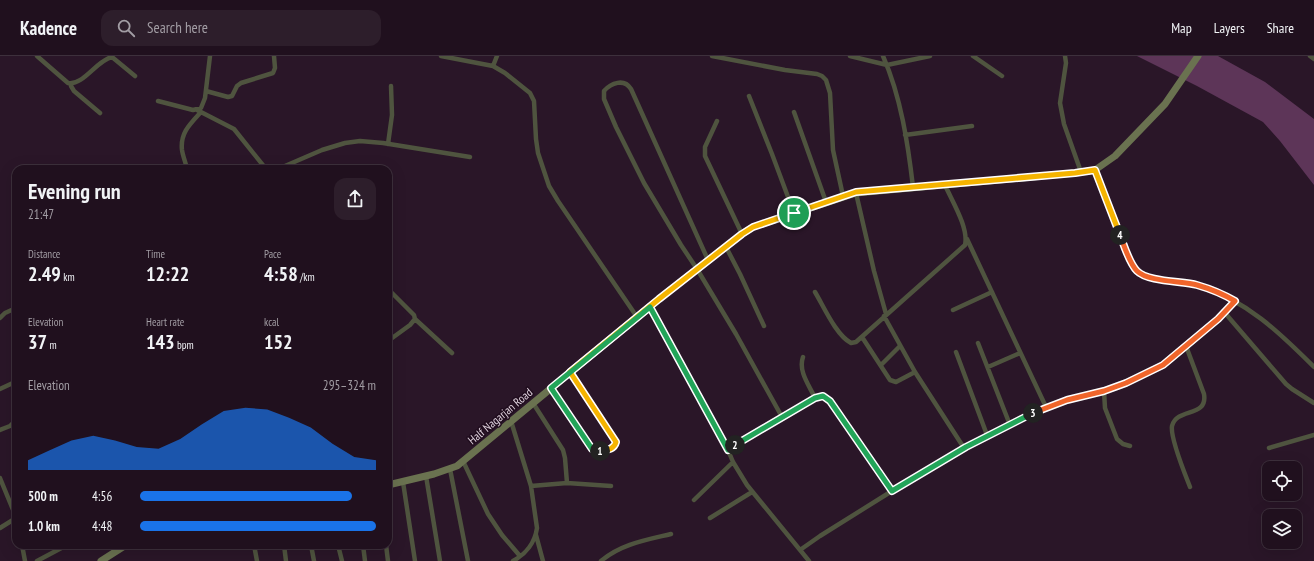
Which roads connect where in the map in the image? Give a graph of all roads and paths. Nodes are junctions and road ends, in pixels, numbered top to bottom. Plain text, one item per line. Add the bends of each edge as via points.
1 (37, 56) edge
2 (210, 56) edge
3 (274, 56) edge
4 (441, 56) edge
5 (497, 56) edge
6 (712, 56) edge
7 (850, 56) edge
8 (883, 56) edge
9 (930, 56) edge
10 (973, 56) edge
11 (1065, 56) edge
12 (1198, 56) edge
13 (1310, 56) edge
14 (1314, 59) edge
15 (887, 65) junction
16 (493, 66) junction
17 (135, 76) dead end
18 (1002, 76) dead end
19 (71, 84) junction
20 (391, 86) dead end
21 (206, 91) junction
22 (749, 96) dead end
23 (158, 100) dead end
24 (199, 111) junction
25 (794, 112) dead end
26 (100, 113) dead end
27 (717, 121) dead end
28 (972, 126) dead end
29 (905, 134) junction
30 (388, 144) junction
31 (470, 157) dead end
32 (186, 165) edge
33 (263, 165) edge
34 (286, 165) edge
35 (1095, 170) junction
36 (1081, 172) junction
37 (945, 185) junction
38 (913, 188) junction
39 (856, 192) junction
40 (843, 196) junction
41 (826, 202) junction
42 (794, 213) junction
43 (742, 234) junction
44 (966, 238) junction
45 (726, 247) junction
46 (708, 260) junction
47 (697, 269) junction
48 (815, 292) dead end
49 (992, 292) junction
50 (392, 293) edge
51 (1235, 301) junction
52 (650, 307) junction
53 (12, 310) edge
54 (954, 310) dead end
55 (1225, 313) junction
56 (885, 315) junction
57 (637, 317) junction
58 (0, 318) edge
59 (415, 319) junction
60 (764, 326) dead end
61 (862, 337) junction
62 (392, 338) edge
63 (978, 342) dead end
64 (900, 346) junction
65 (1186, 346) junction
66 (956, 352) dead end
67 (452, 353) dead end
68 (1020, 353) junction
69 (803, 357) dead end
70 (881, 365) junction
71 (988, 367) junction
72 (1314, 367) edge
73 (570, 372) junction
74 (915, 372) junction
75 (12, 383) edge
76 (551, 388) junction
77 (0, 389) edge
78 (1104, 391) junction
79 (815, 398) junction
80 (533, 403) junction
81 (1314, 403) edge
82 (1046, 407) junction
83 (782, 418) junction
84 (511, 421) junction
85 (12, 424) edge
86 (1010, 425) junction
87 (0, 430) edge
88 (1314, 435) edge
89 (987, 436) junction
90 (1130, 446) dead end
91 (964, 448) junction
92 (1269, 448) dead end
93 (728, 450) junction
94 (463, 461) junction
95 (733, 462) junction
96 (450, 469) junction
97 (426, 476) junction
98 (0, 478) edge
99 (403, 482) junction
100 (392, 483) edge
101 (567, 483) junction
102 (531, 486) junction
103 (610, 486) dead end
104 (1190, 487) dead end
105 (892, 491) junction
106 (752, 492) junction
107 (694, 500) dead end
108 (12, 508) edge
109 (710, 518) dead end
110 (12, 520) edge
111 (0, 528) edge
112 (671, 534) dead end
113 (536, 535) junction
114 (23, 549) edge
115 (60, 549) edge
116 (120, 549) edge
117 (255, 549) edge
118 (284, 549) edge
119 (312, 549) edge
120 (339, 549) edge
121 (364, 549) edge
122 (386, 549) edge
123 (800, 550) junction
124 (520, 556) junction
125 (25, 561) edge
126 (37, 561) edge
127 (100, 561) edge
128 (257, 561) edge
129 (286, 561) edge
130 (314, 561) edge
131 (342, 561) edge
132 (365, 561) edge
133 (388, 561) edge
134 (414, 561) edge
135 (440, 561) edge
136 (468, 561) edge
137 (513, 561) edge
138 (543, 561) edge
139 (601, 561) edge
140 (809, 561) edge

1 - 19 street
2 - 21 street
3 - 21 street via 273,73 241,82 232,96
4 - 16 street
5 - 16 street
6 - 40 street via 817,74 826,80 830,93 833,150
7 - 15 street
8 - 15 street
9 - 15 street
10 - 18 street
11 - 36 street via 1060,103 1064,124
12 - 35 main road, Half Nagarjan Road via 1165,104 1115,156
13 - 14 street
15 - 29 street
16 - 57 street via 532,96 536,148 550,186
17 - 19 street via 112,57
19 - 26 street via 74,91
20 - 30 street via 392,116
21 - 24 street
22 - 42 street
23 - 24 street
24 - 32 street via 182,138
24 - 33 street via 234,129
25 - 41 street
27 - 43 street via 705,147 706,162
28 - 29 street
29 - 38 street
30 - 31 street
30 - 34 street via 360,141 345,143 312,153
35 - 36 main road, Half Nagarjan Road
35 - 51 street via 1126,250 1137,271 1148,278 1197,285
36 - 37 main road, Half Nagarjan Road
37 - 38 main road, Half Nagarjan Road
37 - 44 street
38 - 39 main road, Half Nagarjan Road
39 - 40 main road, Half Nagarjan Road
39 - 56 street
40 - 41 main road, Half Nagarjan Road
41 - 42 main road, Half Nagarjan Road
42 - 43 main road, Half Nagarjan Road via 753,227
43 - 45 main road, Half Nagarjan Road
44 - 49 street
44 - 56 street via 965,245
45 - 46 main road, Half Nagarjan Road
45 - 60 street
46 - 47 main road, Half Nagarjan Road
46 - 47 street via 631,89 625,83 611,85 604,94 616,127 648,189
47 - 52 main road, Half Nagarjan Road
47 - 83 street
48 - 61 street via 843,337 851,343
49 - 54 street
49 - 68 street
50 - 59 street
51 - 55 street
51 - 72 street via 1273,328
52 - 57 main road, Half Nagarjan Road
52 - 93 street
53 - 58 street
55 - 65 street
55 - 81 street via 1286,384
56 - 61 street
56 - 64 street
57 - 73 main road, Half Nagarjan Road
59 - 62 street
59 - 67 street
61 - 70 street
63 - 71 street
64 - 70 street
64 - 74 street
65 - 78 street via 1158,368
65 - 104 street via 1205,400 1200,408 1178,417 1172,427 1174,442
66 - 89 street
68 - 71 street
68 - 82 street
69 - 79 street via 802,370
70 - 74 street via 890,380 896,382
71 - 86 street
73 - 76 main road, Half Nagarjan Road
73 - 76 street via 614,438 616,442 613,447 597,451 592,449
74 - 91 street
75 - 77 street
76 - 80 main road, Half Nagarjan Road
78 - 82 street
78 - 90 street via 1105,408 1117,439
79 - 83 street
79 - 105 street via 823,396 830,401
80 - 84 main road, Half Nagarjan Road
80 - 101 street via 563,450
82 - 86 street
83 - 93 street
84 - 94 main road, Half Nagarjan Road
84 - 102 street
85 - 87 street
86 - 89 street
88 - 92 street
89 - 91 street
91 - 105 street
93 - 95 street
94 - 96 main road, Half Nagarjan Road
94 - 124 street via 488,514
95 - 106 street
95 - 107 street
96 - 97 main road, Half Nagarjan Road
96 - 136 street
97 - 99 main road, Half Nagarjan Road
97 - 135 street
98 - 108 street
99 - 100 main road, Half Nagarjan Road
99 - 134 street
101 - 102 street
101 - 103 street
102 - 113 street
105 - 123 street
106 - 109 street
106 - 123 street
110 - 111 street
112 - 139 street via 628,545
113 - 124 street
113 - 138 street
114 - 125 street
115 - 126 street
116 - 127 main road
117 - 128 street
118 - 129 street
119 - 130 street
120 - 131 street
121 - 132 street
122 - 133 street
123 - 140 street
124 - 137 street

